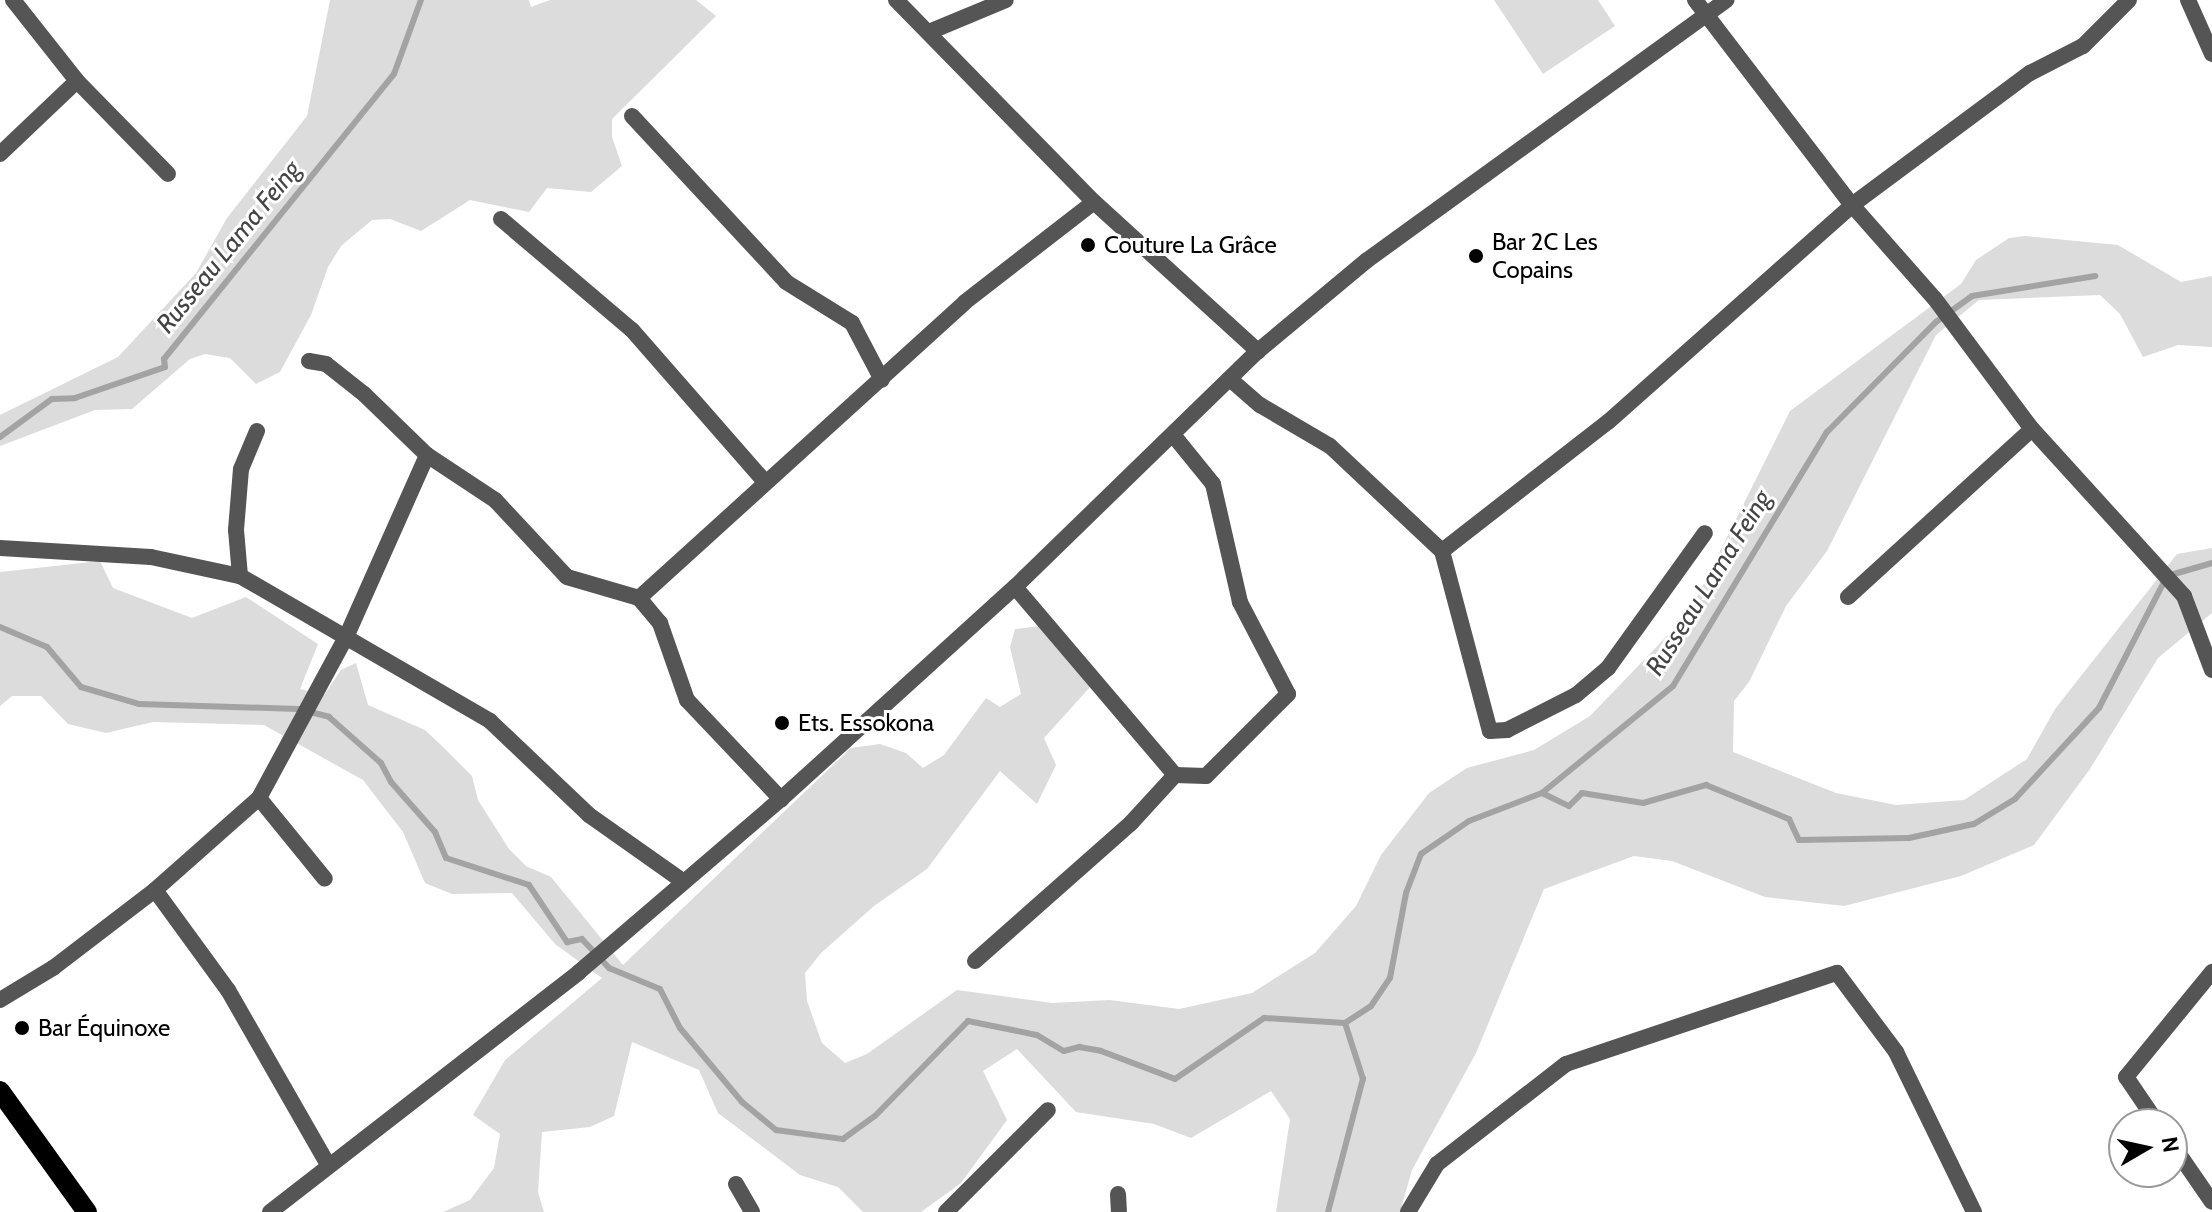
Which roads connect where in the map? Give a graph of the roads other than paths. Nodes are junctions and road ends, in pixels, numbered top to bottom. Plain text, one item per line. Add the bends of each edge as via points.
1 (13, 0) edge
2 (896, 0) edge
3 (1006, 0) edge
4 (1695, 0) edge
5 (1727, 0) edge
6 (2129, 0) edge
7 (2188, 0) edge
8 (1707, 15) junction
9 (929, 32) junction
10 (2212, 54) edge
11 (77, 81) junction
12 (632, 116) dead end
13 (0, 154) edge
14 (168, 174) dead end
15 (1094, 202) junction
16 (1852, 205) junction
17 (501, 219) dead end
18 (1258, 351) junction
19 (309, 361) dead end
20 (882, 380) junction
21 (1231, 380) junction
22 (2032, 429) junction
23 (257, 431) dead end
24 (1174, 436) junction
25 (427, 455) junction
26 (764, 481) junction
27 (1705, 533) dead end
28 (0, 548) edge
29 (1442, 551) junction
30 (240, 576) junction
31 (1015, 587) junction
32 (1848, 597) dead end
33 (639, 598) junction
34 (347, 635) junction
35 (2212, 670) edge
36 (1175, 775) junction
37 (259, 798) junction
38 (781, 799) junction
39 (325, 879) dead end
40 (681, 880) junction
41 (155, 890) junction
42 (975, 961) dead end
43 (2212, 972) edge
44 (0, 1000) edge
45 (0, 1091) edge
46 (2147, 1108) edge
47 (1048, 1110) dead end
48 (327, 1163) junction
49 (2188, 1167) edge
50 (736, 1184) dead end
51 (1118, 1194) dead end
52 (2212, 1202) edge
53 (87, 1212) edge
54 (270, 1212) edge
55 (752, 1212) edge
56 (946, 1212) edge
57 (1119, 1212) edge
58 (1408, 1212) edge
59 (1974, 1212) edge

1 - 11 street
2 - 9 street
3 - 9 street
4 - 8 street
5 - 8 street
6 - 16 street via 2083,46 2030,73
7 - 10 street
8 - 16 street
8 - 18 street via 1366,261
9 - 15 street
11 - 13 street
11 - 14 street
12 - 20 street via 786,282 852,323
15 - 18 street
15 - 20 street via 965,302
16 - 22 street via 1935,299
16 - 29 street via 1608,422
17 - 26 street via 632,330
18 - 21 street
19 - 25 street via 326,364 364,394
20 - 26 street
21 - 24 street
21 - 29 street via 1260,405 1330,446
22 - 32 street
22 - 35 street via 2184,596
23 - 30 street via 241,469 236,530
24 - 31 street
24 - 36 street via 1213,484 1240,602 1288,694 1206,776
25 - 33 street via 495,500 567,577
25 - 34 street
26 - 33 street
27 - 29 street via 1608,668 1576,695 1507,730 1490,731
28 - 30 street via 151,557
30 - 34 street
31 - 36 street via 1032,600
31 - 38 street
33 - 38 street via 660,623 687,700
34 - 37 street
34 - 40 street via 490,721 589,815
36 - 42 street via 1131,823
37 - 39 street
37 - 41 street
38 - 40 street
40 - 48 street via 579,972
41 - 44 street via 53,968
41 - 48 street via 228,990
43 - 46 street via 2126,1077
45 - 53 main road
47 - 56 street
48 - 54 street
49 - 52 street
50 - 55 street
51 - 57 street
58 - 59 street via 1437,1164 1566,1064 1837,973 1896,1052

